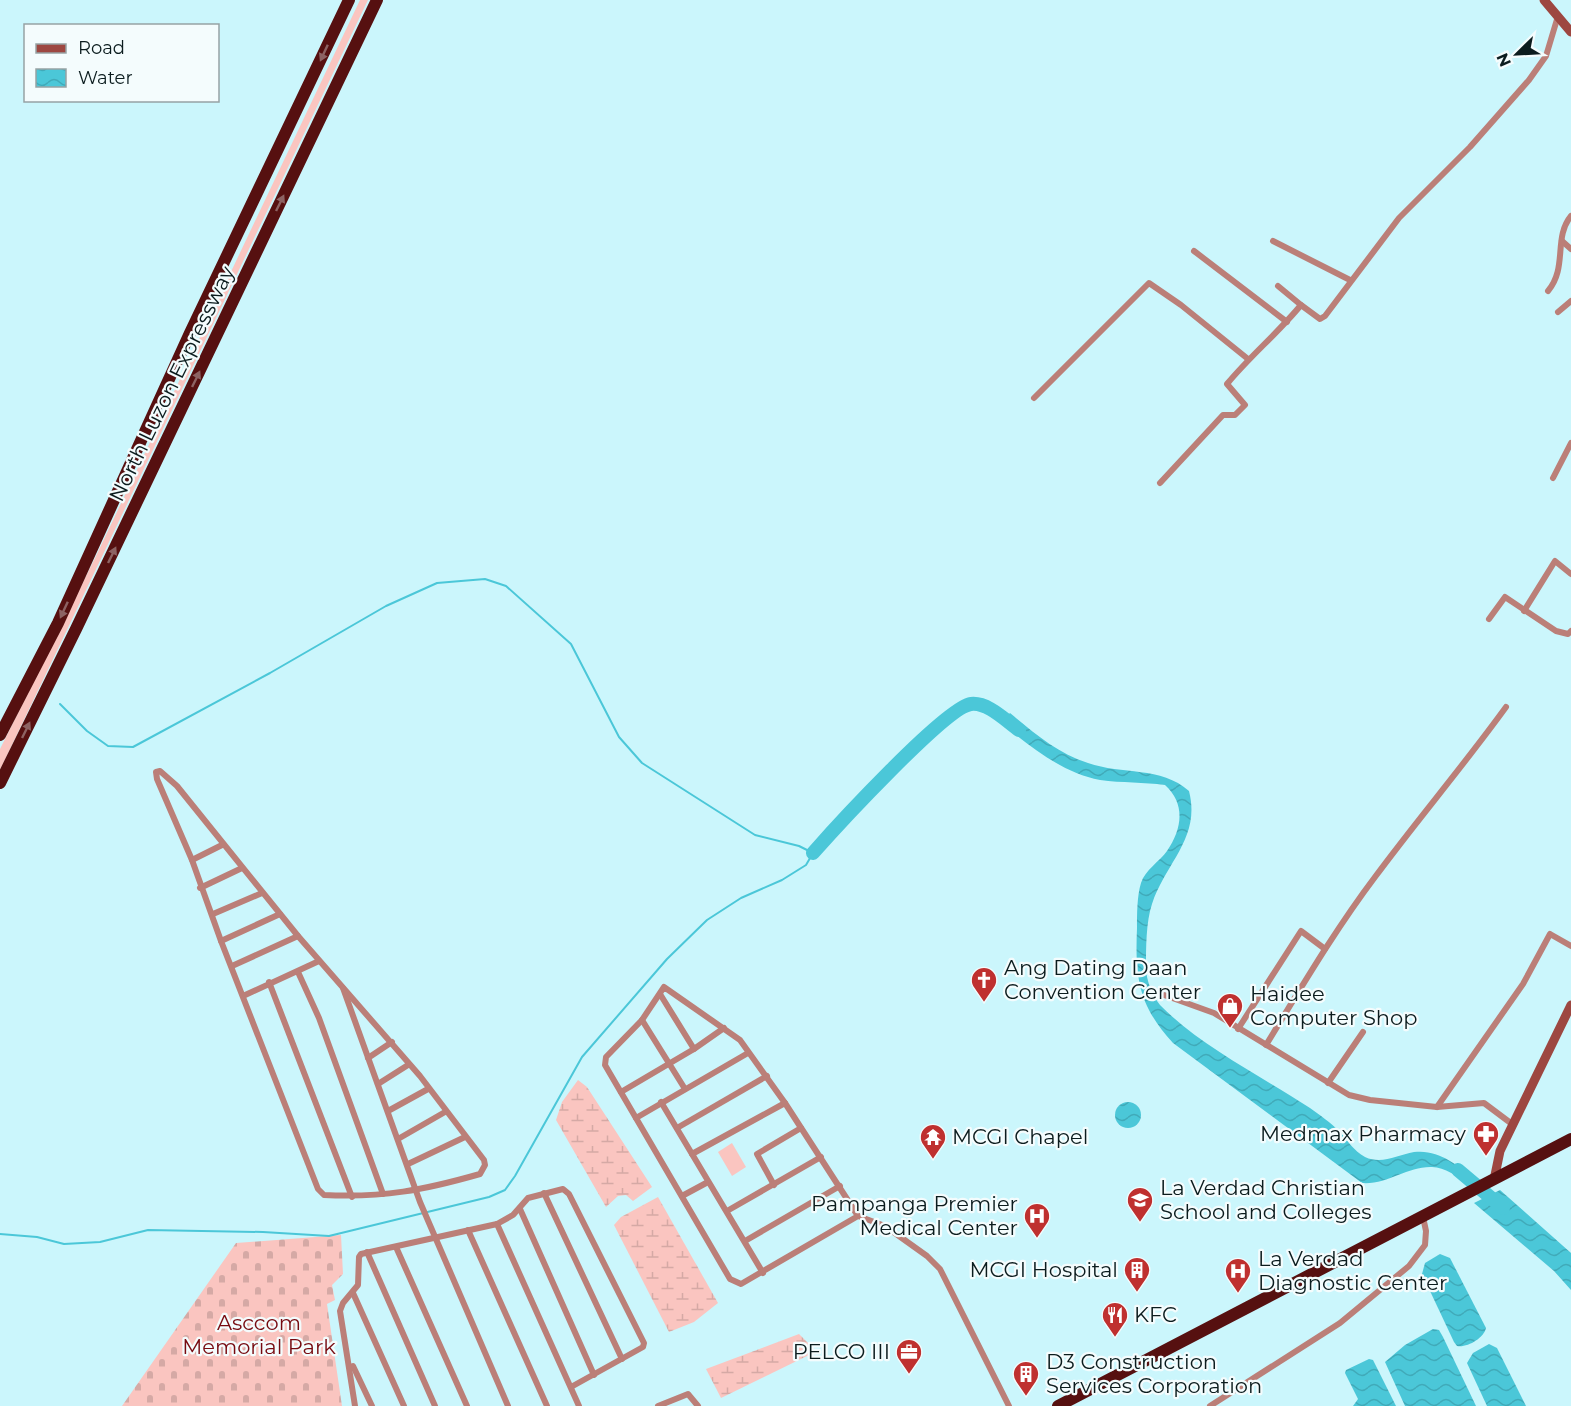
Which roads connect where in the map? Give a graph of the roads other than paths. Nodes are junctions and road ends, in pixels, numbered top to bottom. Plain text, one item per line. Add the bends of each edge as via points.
1 (349, 0) edge
2 (377, 0) edge
3 (1547, 1) edge
4 (1558, 15) junction
5 (1571, 32) edge
6 (1571, 216) edge
7 (1273, 241) dead end
8 (1562, 241) junction
9 (1571, 249) edge
10 (1194, 251) dead end
11 (1350, 280) junction
12 (1278, 286) dead end
13 (1548, 291) dead end
14 (1571, 301) edge
15 (1300, 304) junction
16 (1558, 312) dead end
17 (1287, 322) junction
18 (1248, 359) junction
19 (1034, 398) dead end
20 (1571, 443) edge
21 (1553, 478) dead end
22 (1160, 483) dead end
23 (1571, 574) edge
24 (1524, 611) junction
25 (1489, 619) dead end
26 (1571, 631) edge
27 (1506, 707) dead end
28 (0, 735) edge
29 (0, 783) edge
30 (222, 844) junction
31 (192, 860) junction
32 (242, 868) junction
33 (200, 888) junction
34 (262, 893) junction
35 (213, 914) junction
36 (280, 914) junction
37 (298, 936) junction
38 (221, 941) junction
39 (1571, 946) edge
40 (1325, 949) junction
41 (319, 961) junction
42 (232, 966) junction
43 (298, 972) junction
44 (269, 982) junction
45 (342, 984) junction
46 (660, 994) junction
47 (1164, 995) dead end
48 (243, 996) junction
49 (1571, 1005) edge
50 (642, 1020) junction
51 (724, 1028) junction
52 (1238, 1029) junction
53 (1363, 1032) dead end
54 (392, 1042) junction
55 (1266, 1045) junction
56 (694, 1049) junction
57 (748, 1053) junction
58 (368, 1058) junction
59 (670, 1063) junction
60 (408, 1065) junction
61 (767, 1076) junction
62 (1328, 1083) junction
63 (378, 1084) junction
64 (428, 1089) junction
65 (685, 1089) junction
66 (621, 1092) junction
67 (661, 1102) junction
68 (785, 1102) junction
69 (1437, 1107) junction
70 (388, 1111) junction
71 (445, 1112) junction
72 (636, 1118) junction
73 (1512, 1124) junction
74 (678, 1128) junction
75 (801, 1128) junction
76 (465, 1137) junction
77 (398, 1139) junction
78 (1571, 1139) edge
79 (693, 1154) junction
80 (821, 1157) junction
81 (408, 1164) junction
82 (708, 1182) junction
83 (1491, 1182) junction
84 (774, 1185) junction
85 (840, 1186) junction
86 (418, 1191) junction
87 (544, 1193) junction
88 (383, 1194) junction
89 (682, 1196) junction
90 (352, 1197) junction
91 (520, 1209) junction
92 (727, 1211) junction
93 (858, 1216) junction
94 (1423, 1216) junction
95 (497, 1224) junction
96 (468, 1230) junction
97 (435, 1236) junction
98 (745, 1241) junction
99 (396, 1247) junction
100 (367, 1252) junction
101 (763, 1273) junction
102 (353, 1293) junction
103 (622, 1359) junction
104 (350, 1360) junction
105 (594, 1375) junction
106 (571, 1387) junction
107 (670, 1404) edge
108 (355, 1406) edge
109 (372, 1406) edge
110 (404, 1406) edge
111 (435, 1406) edge
112 (467, 1406) edge
113 (507, 1406) edge
114 (547, 1406) edge
115 (579, 1406) edge
116 (658, 1406) edge
117 (698, 1406) edge
118 (1009, 1406) edge
119 (1058, 1406) edge
120 (1210, 1406) edge

1 -> 28 highway, North Luzon Expressway via 190,333 58,623
29 -> 2 highway, North Luzon Expressway
3 - 4 street
4 - 5 street
4 - 11 street via 1546,56 1529,80 1399,218
6 - 8 street via 1563,229
7 - 11 street
8 - 9 street
8 - 13 street via 1557,279
10 - 17 street
11 - 15 street via 1320,319
12 - 15 street
14 - 16 street
15 - 17 street
17 - 18 street
18 - 19 street via 1149,283
18 - 22 street via 1227,384 1245,405 1235,415 1223,414
20 - 21 street
23 - 24 street via 1555,561
24 - 25 street via 1505,597
24 - 26 street via 1556,631
27 - 40 street via 1374,878
30 - 31 street
30 - 31 street via 177,786 160,771 156,772
30 - 32 street
31 - 33 street
32 - 33 street
32 - 34 street
33 - 35 street
34 - 35 street
34 - 36 street
35 - 38 street
36 - 37 street
36 - 38 street
37 - 41 street
37 - 42 street
38 - 42 street
39 - 69 street via 1550,934 1523,984
40 - 52 street via 1301,932
40 - 55 street
41 - 43 street
41 - 45 street
42 - 48 street
43 - 44 street
43 - 88 street via 319,1018
44 - 48 street
44 - 90 street
45 - 54 street
45 - 58 street
46 - 50 street
46 - 51 street via 664,987
46 - 56 street
47 - 52 street via 1214,1013
48 - 90 street via 318,1189 324,1195
49 - 73 street
50 - 59 street
50 - 66 street via 604,1060
51 - 56 street
51 - 57 street via 740,1040
52 - 55 street
53 - 62 street
54 - 58 street
54 - 60 street
55 - 62 street
56 - 59 street
57 - 61 street
57 - 65 street
58 - 63 street
59 - 65 street
59 - 66 street
60 - 63 street
60 - 64 street
61 - 68 street
61 - 74 street
62 - 69 street via 1349,1095 1370,1100
63 - 70 street
64 - 70 street
64 - 71 street
65 - 67 street
66 - 72 street
67 - 72 street
67 - 74 street
68 - 75 street
68 - 79 street
69 - 73 street via 1484,1103
70 - 77 street
71 - 76 street
71 - 77 street
72 - 89 street
73 - 83 street
74 - 79 street
75 - 80 street
75 - 84 street via 757,1154
76 - 81 street
76 - 86 street via 484,1160 480,1174
77 - 81 street
78 - 83 highway
79 - 82 street
80 - 84 street
80 - 85 street
81 - 86 street
82 - 89 street
82 - 92 street
83 - 94 highway
84 - 92 street
85 - 93 street
85 - 98 street
86 - 88 street
86 - 97 street
87 - 91 street via 528,1198
87 - 103 street
87 - 103 street via 563,1189 569,1194 642,1339 643,1347
88 - 90 street
89 - 101 street via 730,1279 741,1284
91 - 95 street
91 - 105 street
92 - 98 street
93 - 101 street
93 - 118 street via 885,1226 940,1269
94 - 119 highway
94 - 120 street via 1425,1245 1409,1266 1340,1323
95 - 96 street
95 - 106 street
96 - 97 street
96 - 114 street
97 - 99 street
97 - 113 street
98 - 101 street
99 - 100 street
99 - 112 street
100 - 102 street via 358,1257 360,1281
100 - 111 street
102 - 104 street via 340,1311
102 - 110 street
103 - 105 street
104 - 108 street
104 - 109 street
105 - 106 street
106 - 115 street
107 - 116 street
107 - 117 street via 688,1394

